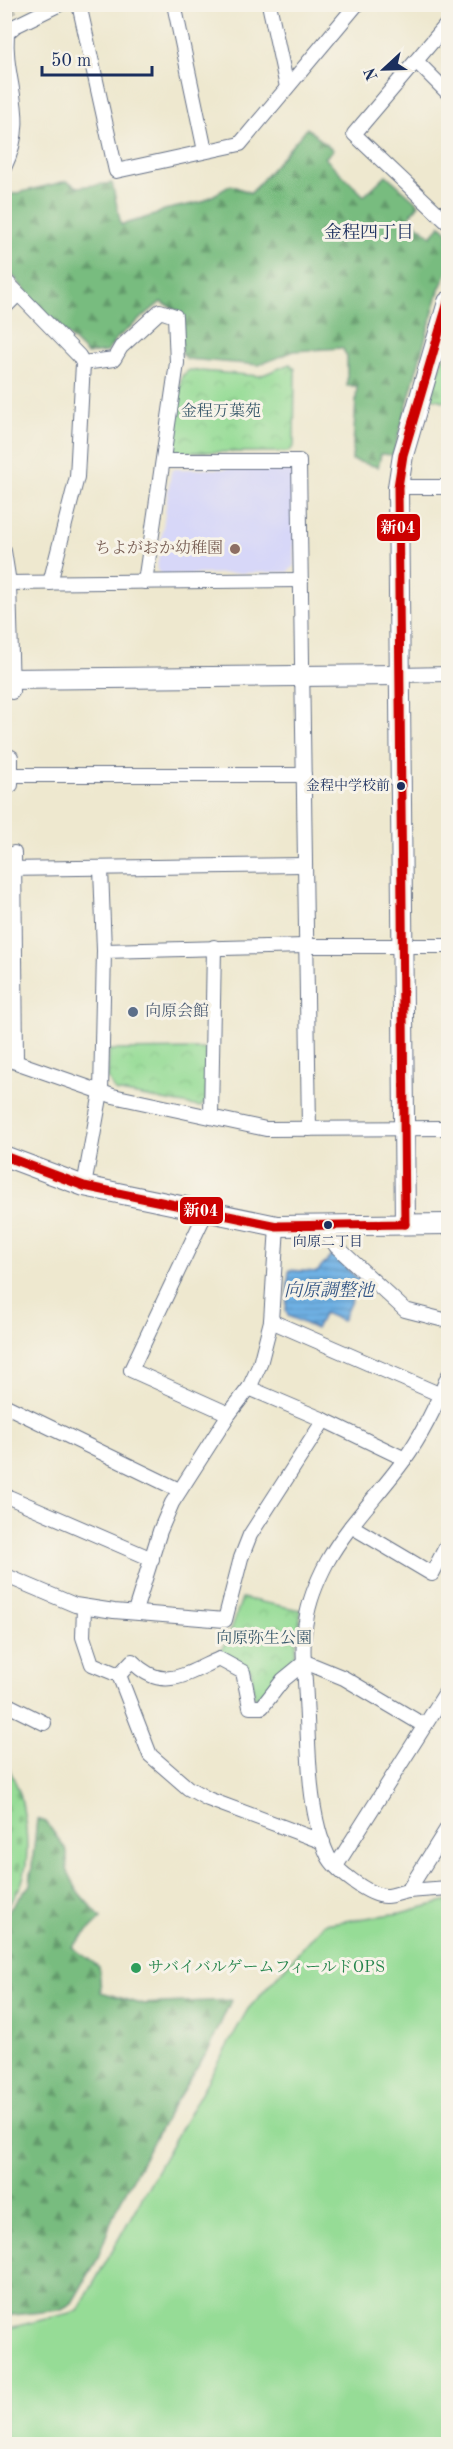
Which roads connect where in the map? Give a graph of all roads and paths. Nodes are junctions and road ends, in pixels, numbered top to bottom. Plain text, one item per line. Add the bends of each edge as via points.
1 (60, 4) edge
2 (79, 4) edge
3 (174, 4) edge
4 (269, 4) edge
5 (357, 4) edge
6 (448, 23) edge
7 (416, 61) junction
8 (287, 87) junction
9 (448, 93) edge
10 (205, 151) junction
11 (4, 168) edge
12 (448, 224) edge
13 (4, 279) edge
14 (17, 295) junction
15 (448, 302) edge
16 (4, 308) edge
17 (443, 341) edge
18 (83, 363) junction
19 (163, 461) junction
20 (398, 487) junction
21 (448, 487) edge
22 (4, 551) edge
23 (301, 580) junction
24 (145, 582) junction
25 (7, 583) edge
26 (50, 583) junction
27 (448, 674) edge
28 (399, 675) junction
29 (304, 677) junction
30 (10, 684) edge
31 (11, 757) dead end
32 (304, 775) junction
33 (9, 779) edge
34 (14, 853) dead end
35 (304, 865) junction
36 (101, 868) junction
37 (9, 869) edge
38 (402, 945) junction
39 (305, 946) junction
40 (448, 946) edge
41 (214, 947) junction
42 (104, 951) junction
43 (9, 961) edge
44 (10, 1060) edge
45 (101, 1092) junction
46 (211, 1116) junction
47 (448, 1128) edge
48 (309, 1129) junction
49 (404, 1129) junction
50 (4, 1156) edge
51 (84, 1186) junction
52 (206, 1212) junction
53 (405, 1224) junction
54 (448, 1224) edge
55 (278, 1226) junction
56 (322, 1226) junction
57 (271, 1321) junction
58 (448, 1321) edge
59 (448, 1376) edge
60 (249, 1388) junction
61 (441, 1395) junction
62 (4, 1405) edge
63 (229, 1414) junction
64 (324, 1420) junction
65 (405, 1459) junction
66 (179, 1490) junction
67 (4, 1495) edge
68 (351, 1526) junction
69 (448, 1543) edge
70 (152, 1559) junction
71 (4, 1575) edge
72 (84, 1607) junction
73 (135, 1611) junction
74 (305, 1662) junction
75 (119, 1675) junction
76 (448, 1689) edge
77 (4, 1702) edge
78 (44, 1723) dead end
79 (425, 1725) junction
80 (448, 1827) edge
81 (323, 1842) junction
82 (336, 1866) junction
83 (448, 1888) edge
84 (408, 1891) junction

1 - 11 street via 7,33 5,53 16,112 12,152
2 - 10 street via 116,171
3 - 10 street
4 - 8 street
5 - 8 street
6 - 7 street
7 - 9 street
7 - 12 street via 354,134
8 - 10 street via 240,144
13 - 14 street
14 - 16 street
14 - 18 street
15 - 17 street
17 - 20 street via 403,455
18 - 19 street via 114,359 121,347 160,311 175,316 177,363
18 - 26 street via 77,477
19 - 23 street via 299,461
19 - 24 street
20 - 21 street
20 - 28 street
22 - 25 street
23 - 24 street
23 - 29 street
24 - 26 street
25 - 26 street
25 - 30 street
27 - 28 street
28 - 29 street
28 - 38 street
29 - 30 street
29 - 32 street
31 - 33 street
32 - 33 street
32 - 35 street
34 - 37 street
35 - 36 street
35 - 39 street
36 - 37 street
36 - 42 street
37 - 43 street
38 - 39 street
38 - 40 street
38 - 49 street
39 - 41 street
39 - 48 street
41 - 42 street
41 - 46 street
42 - 45 street
43 - 44 street
44 - 45 street
45 - 46 street
45 - 51 street
46 - 48 street via 266,1129
47 - 49 street
48 - 49 street
49 - 53 street
50 - 51 street
51 - 52 street
52 - 55 street
52 - 63 street via 131,1370
53 - 54 street
53 - 56 street
55 - 56 street
55 - 57 street
56 - 58 street via 336,1246 405,1310
57 - 60 street
57 - 61 street
59 - 61 street
60 - 63 street
60 - 64 street
61 - 65 street
62 - 66 street
63 - 66 street
64 - 65 street
64 - 73 street via 250,1535 225,1620
65 - 68 street
66 - 70 street
67 - 70 street
68 - 69 street via 432,1574
68 - 74 street via 313,1591 305,1623
70 - 73 street
71 - 72 street
72 - 73 street
72 - 75 street via 82,1637 92,1664
74 - 75 street via 262,1707 250,1707 243,1672 219,1659 179,1677 156,1679 132,1661
74 - 79 street via 344,1678
74 - 81 street via 311,1793
75 - 81 street via 150,1755 188,1788
76 - 79 street
77 - 78 street
79 - 82 street
80 - 84 street
81 - 82 street
82 - 84 street via 361,1887 385,1896
83 - 84 street

